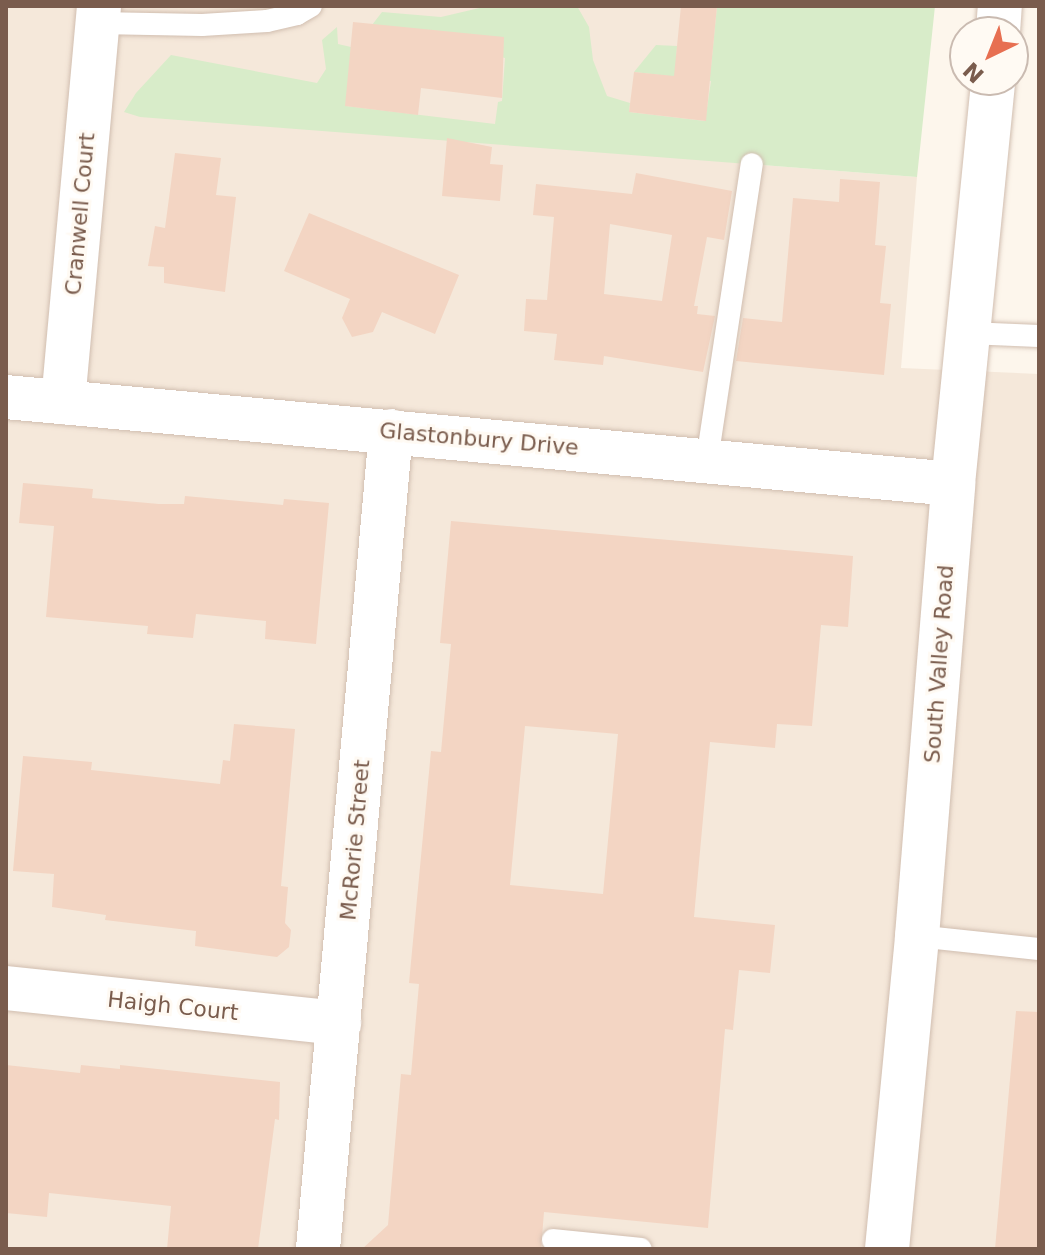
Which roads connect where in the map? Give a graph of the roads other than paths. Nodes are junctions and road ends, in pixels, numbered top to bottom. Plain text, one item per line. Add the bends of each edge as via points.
1 (311, 6) edge
2 (95, 15) edge
3 (991, 96) edge
4 (752, 164) dead end
5 (968, 333) junction
6 (1039, 336) edge
7 (6, 397) edge
8 (63, 402) junction
9 (391, 431) junction
10 (707, 460) junction
11 (953, 484) junction
12 (917, 936) junction
13 (1039, 949) edge
14 (6, 988) edge
15 (339, 1023) junction
16 (553, 1240) dead end
17 (318, 1249) edge
18 (641, 1249) edge
19 (887, 1249) edge

1 - 2 lane via 267,21 202,25
2 - 8 street, Cranwell Court
3 - 5 street, South Valley Road
4 - 10 lane
5 - 6 lane
5 - 11 street, South Valley Road
7 - 8 street, Glastonbury Drive
8 - 9 street, Glastonbury Drive
9 - 10 street, Glastonbury Drive
9 - 15 street, McRorie Street
10 - 11 street, Glastonbury Drive
11 - 12 street, South Valley Road
12 - 13 lane
12 - 19 street, South Valley Road
14 - 15 street, Haigh Court
15 - 17 street, McRorie Street
16 - 18 lane

